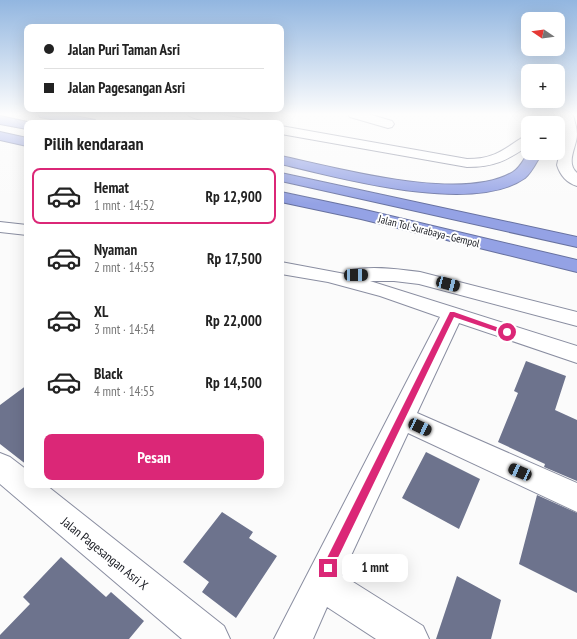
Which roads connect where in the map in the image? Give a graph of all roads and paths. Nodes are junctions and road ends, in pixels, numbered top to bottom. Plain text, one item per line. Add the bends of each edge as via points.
1 (356, 144) edge
2 (566, 144) edge
3 (521, 145) edge
4 (530, 160) edge
5 (284, 161) edge
6 (284, 178) edge
7 (577, 181) edge
8 (284, 198) edge
9 (0, 226) edge
10 (24, 230) edge
11 (577, 242) edge
12 (577, 266) edge
13 (284, 268) edge
14 (330, 276) junction
15 (452, 314) junction
16 (577, 319) edge
17 (577, 355) edge
18 (401, 418) junction
19 (0, 466) edge
20 (24, 486) edge
21 (27, 488) edge
22 (577, 498) edge
23 (321, 582) junction
24 (211, 639) edge
25 (293, 639) edge
26 (410, 639) edge

1 - 3 street via 467,163 481,163 503,157
2 - 7 street via 564,166 566,172
4 - 5 highway via 520,174 505,182 482,187 451,189 396,184
6 - 11 highway, Jalan Tol Surabaya–Gempol
8 - 12 highway, Jalan Tol Surabaya–Gempol
9 - 10 street
13 - 14 street
14 - 15 street
14 - 16 street via 381,275 420,278
15 - 17 street
15 - 18 street
18 - 22 street
18 - 23 street
19 - 20 street, Jalan Pagesangan Asri X
21 - 24 street, Jalan Pagesangan Asri X
23 - 25 street
23 - 26 street

